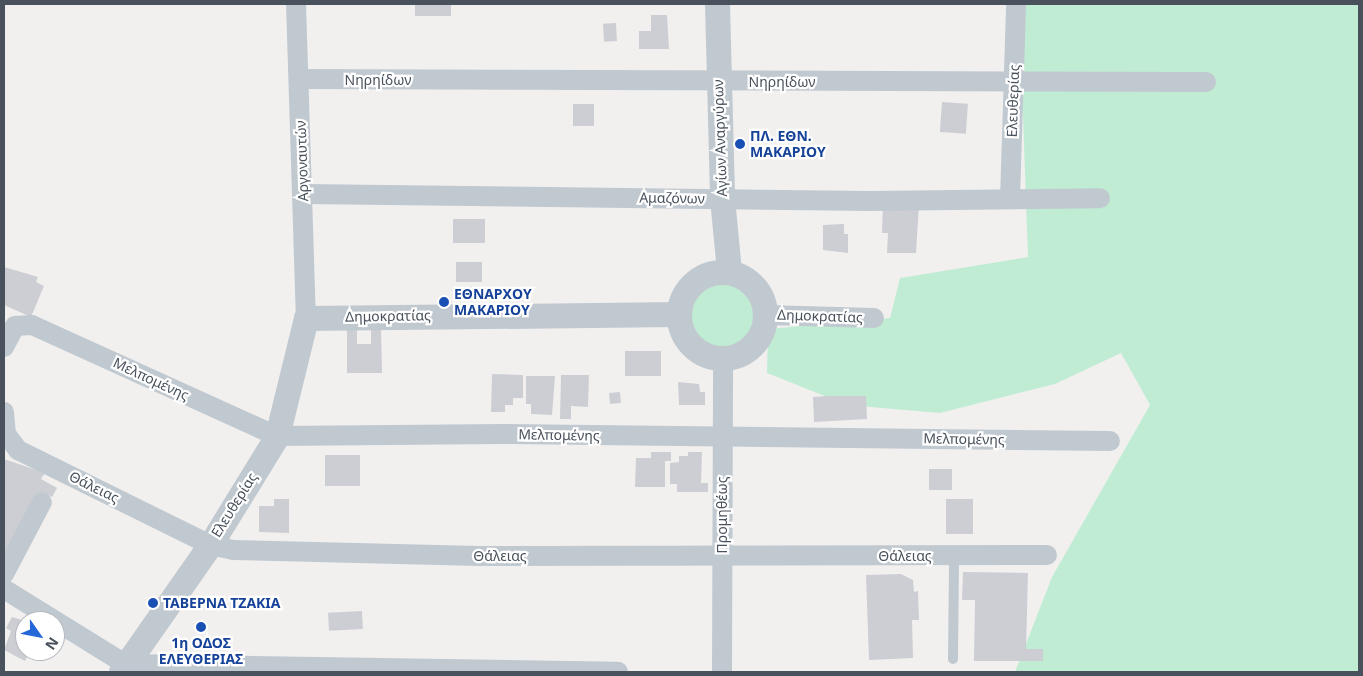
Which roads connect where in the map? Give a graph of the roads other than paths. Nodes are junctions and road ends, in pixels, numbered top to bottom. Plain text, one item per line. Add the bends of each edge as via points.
1 (296, 4) edge
2 (717, 4) edge
3 (1016, 4) edge
4 (299, 79) junction
5 (718, 82) junction
6 (1014, 82) junction
7 (1206, 82) dead end
8 (304, 194) junction
9 (722, 198) junction
10 (1100, 198) dead end
11 (1010, 199) junction
12 (729, 271) junction
13 (679, 314) junction
14 (766, 315) junction
15 (306, 318) junction
16 (874, 318) dead end
17 (4, 347) edge
18 (723, 358) junction
19 (4, 412) edge
20 (277, 436) junction
21 (722, 438) junction
22 (1110, 441) dead end
23 (42, 502) dead end
24 (210, 544) junction
25 (722, 555) junction
26 (1046, 555) dead end
27 (954, 556) junction
28 (4, 580) edge
29 (953, 659) dead end
30 (123, 668) edge
31 (618, 672) edge
32 (722, 672) edge

1 - 4 street, Αργοναυτών
2 - 5 street, Αγίων Αναργύρων
3 - 6 street, Ελευθερίας
4 - 5 street, Νηρηίδων
4 - 8 street, Αργοναυτών
5 - 6 street, Νηρηίδων
5 - 9 street, Αγίων Αναργύρων
6 - 7 street, Νηρηίδων
6 - 11 street, Ελευθερίας
8 - 9 street, Αμαζόνων
8 - 15 street, Αργοναυτών
9 - 11 street, Αμαζόνων
9 - 12 street, Αγίων Αναργύρων
10 - 11 street, Αμαζόνων
12 - 13 street via 714,271 690,285 682,298
12 - 14 street via 755,286
13 - 15 street, Δημοκρατίας
13 - 18 street via 686,339 696,349
14 - 16 street, Δημοκρατίας
14 - 18 street via 759,338 749,349
15 - 20 street, Ελευθερίας
17 - 20 street, Μελπομένης via 15,326 32,325
18 - 21 street, Προμηθέως
19 - 24 street, Θάλειας via 6,434 18,450
20 - 21 street, Μελπομένης via 503,434
20 - 24 street, Ελευθερίας
21 - 22 street, Μελπομένης
21 - 25 street, Προμηθέως
23 - 28 street
24 - 25 street, Θάλειας via 233,550 479,556
24 - 30 street, Ελευθερίας
25 - 27 street, Θάλειας
25 - 32 street, Προμηθέως
26 - 27 street, Θάλειας
27 - 29 lane
28 - 30 street
30 - 31 street

